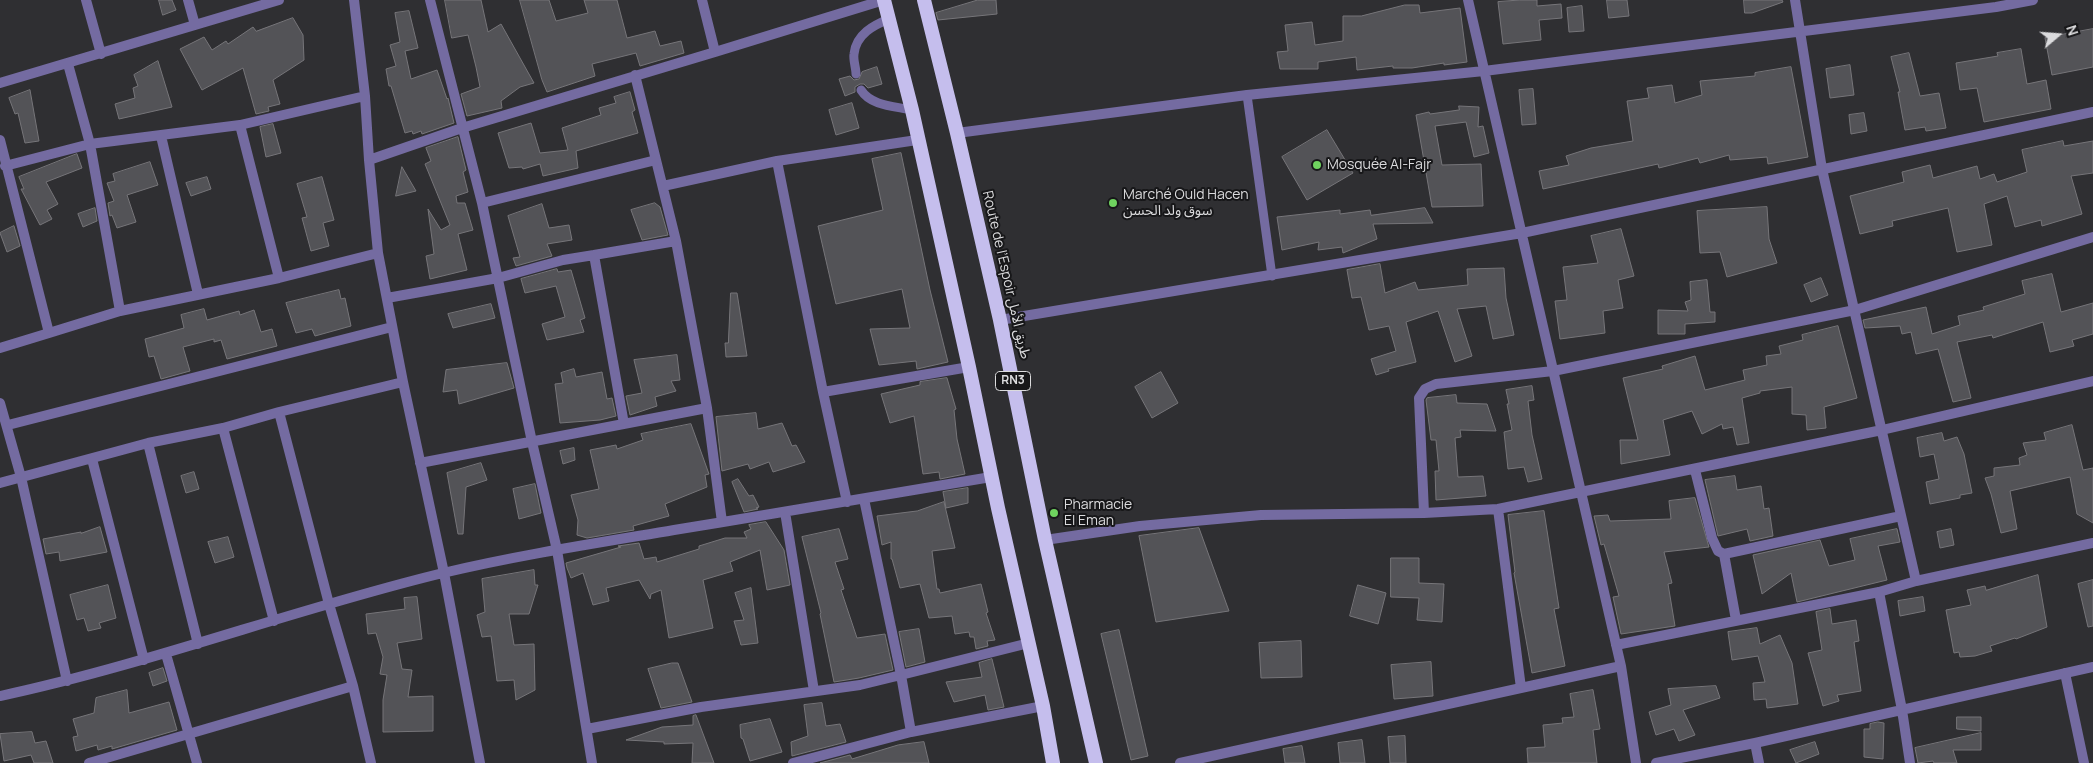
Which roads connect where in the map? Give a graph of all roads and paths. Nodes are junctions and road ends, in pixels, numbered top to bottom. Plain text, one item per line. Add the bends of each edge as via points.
1 (86, 0) edge
2 (188, 0) edge
3 (279, 0) edge
4 (354, 0) edge
5 (430, 0) edge
6 (702, 0) edge
7 (884, 0) edge
8 (924, 0) edge
9 (1468, 0) edge
10 (1795, 0) edge
11 (2033, 0) edge
12 (889, 19) junction
13 (195, 25) junction
14 (1800, 30) junction
15 (715, 52) junction
16 (101, 54) junction
17 (68, 64) junction
18 (1484, 71) junction
19 (856, 74) dead end
20 (635, 75) junction
21 (0, 83) edge
22 (861, 90) dead end
23 (1247, 95) junction
24 (365, 96) junction
25 (912, 110) junction
26 (2093, 112) edge
27 (240, 126) junction
28 (462, 128) junction
29 (957, 132) junction
30 (161, 136) junction
31 (0, 140) edge
32 (917, 140) junction
33 (90, 144) junction
34 (369, 160) junction
35 (656, 160) junction
36 (777, 161) junction
37 (5, 166) junction
38 (1822, 169) junction
39 (662, 186) junction
40 (482, 203) junction
41 (1522, 233) junction
42 (2093, 237) edge
43 (676, 240) junction
44 (378, 253) junction
45 (594, 255) junction
46 (1272, 276) junction
47 (278, 278) junction
48 (498, 278) junction
49 (198, 294) junction
50 (387, 298) junction
51 (1855, 310) junction
52 (120, 311) junction
53 (1000, 320) junction
54 (392, 326) junction
55 (50, 333) junction
56 (0, 348) edge
57 (969, 367) junction
58 (1553, 371) junction
59 (2093, 381) edge
60 (403, 382) junction
61 (823, 392) junction
62 (0, 403) edge
63 (707, 408) junction
64 (279, 412) junction
65 (624, 424) junction
66 (8, 425) junction
67 (223, 428) junction
68 (1882, 430) junction
69 (532, 442) junction
70 (148, 443) junction
71 (92, 459) junction
72 (420, 463) junction
73 (1695, 470) junction
74 (21, 477) junction
75 (991, 477) junction
76 (0, 484) edge
77 (1581, 492) junction
78 (864, 499) junction
79 (847, 502) junction
80 (1498, 509) junction
81 (785, 512) junction
82 (1424, 513) junction
83 (1901, 516) junction
84 (722, 522) junction
85 (1046, 540) junction
86 (2093, 543) edge
87 (557, 550) junction
88 (1724, 554) junction
89 (444, 573) junction
90 (1916, 581) junction
91 (1879, 592) junction
92 (329, 604) junction
93 (1736, 620) junction
94 (274, 621) junction
95 (1029, 643) junction
96 (198, 644) junction
97 (1616, 645) junction
98 (166, 654) junction
99 (144, 660) junction
100 (1621, 666) junction
101 (2093, 667) edge
102 (2065, 673) junction
103 (901, 675) junction
104 (67, 681) junction
105 (353, 686) junction
106 (1521, 688) junction
107 (814, 691) junction
108 (0, 696) edge
109 (1043, 706) junction
110 (1902, 710) junction
111 (586, 729) junction
112 (911, 732) junction
113 (189, 733) junction
114 (1755, 744) junction
115 (1051, 762) edge
116 (89, 763) edge
117 (197, 763) edge
118 (371, 763) edge
119 (480, 763) edge
120 (592, 763) edge
121 (793, 763) edge
122 (1096, 763) edge
123 (1180, 763) edge
124 (1636, 763) edge
125 (1656, 763) edge
126 (1759, 763) edge
127 (1910, 763) edge
128 (2084, 763) edge

1 - 16 street
2 - 13 street
3 - 13 street
4 - 24 street
5 - 28 street
6 - 15 street
7 - 12 highway
7 - 15 street
8 - 29 highway, Route de l’Espoir طريق الأمل / RN3
9 - 18 street
10 - 14 street
11 - 14 street
12 - 19 lane via 871,26 863,34 854,53
12 - 25 highway
13 - 16 street
14 - 18 street
14 - 38 street
15 - 20 street
16 - 17 street
17 - 21 street
17 - 33 street
18 - 23 street
18 - 41 street
20 - 28 street
20 - 35 street
22 - 25 lane via 874,102
23 - 29 street
23 - 46 lane
24 - 27 street
24 - 34 street
25 - 32 highway
26 - 38 street
27 - 30 street
27 - 47 street
28 - 34 street
28 - 40 street
29 - 53 highway, Route de l’Espoir طريق الأمل / RN3
30 - 33 street
30 - 49 street
31 - 37 street
32 - 36 street
32 - 57 highway
33 - 37 street
33 - 52 street
34 - 44 street
35 - 39 street
35 - 40 street
36 - 39 street
36 - 61 street
37 - 55 street
38 - 41 street
38 - 51 street
39 - 43 street
40 - 48 street
41 - 46 street
41 - 58 street
42 - 51 street
43 - 45 street
43 - 63 street
44 - 47 street
44 - 50 street
45 - 48 street
45 - 65 street
46 - 53 street
47 - 49 street
48 - 50 street
48 - 69 street
49 - 52 street
50 - 54 street
51 - 58 street
51 - 68 street
52 - 55 street
53 - 85 highway, Route de l’Espoir طريق الأمل / RN3
54 - 60 street
54 - 66 street
55 - 56 street
57 - 61 street
57 - 75 highway
58 - 77 street
58 - 82 street via 1436,384 1425,389 1419,398
59 - 68 street
60 - 64 street
60 - 72 street
61 - 79 street
62 - 66 street
63 - 65 street
63 - 84 street
64 - 67 street
64 - 92 street
65 - 69 street
66 - 74 street
67 - 70 street
67 - 94 street
68 - 73 street
68 - 83 street
69 - 72 street
69 - 87 street
70 - 71 street
70 - 96 street
71 - 74 street
71 - 99 street
72 - 89 street
73 - 77 street
73 - 88 street via 1712,538 1718,551
74 - 76 street
74 - 104 street
75 - 78 street
75 - 95 highway
77 - 80 street
77 - 97 street
78 - 79 street
78 - 103 street
79 - 81 street
80 - 82 street
80 - 106 street
81 - 84 street
81 - 107 street
82 - 85 street via 1261,515 1140,526
83 - 88 street
83 - 90 street
84 - 87 street
85 - 122 highway, Route de l’Espoir طريق الأمل / RN3
86 - 90 street
87 - 89 street
87 - 111 street
88 - 93 street
89 - 92 street
89 - 119 street
90 - 91 street
91 - 93 street
91 - 110 street
92 - 94 street
92 - 105 street
93 - 97 street
94 - 96 street
95 - 103 street
95 - 109 highway
96 - 98 street
97 - 100 street
98 - 99 street
98 - 113 street
99 - 104 street
100 - 106 street
100 - 124 street
101 - 102 street
102 - 110 street
102 - 128 street
103 - 107 street
103 - 112 street
104 - 108 street
105 - 113 street
105 - 118 street
106 - 123 street
107 - 111 street via 701,707
109 - 112 street
109 - 115 highway
110 - 114 street
110 - 127 street
111 - 120 street
112 - 121 street
113 - 116 street
113 - 117 street
114 - 125 street
114 - 126 street

